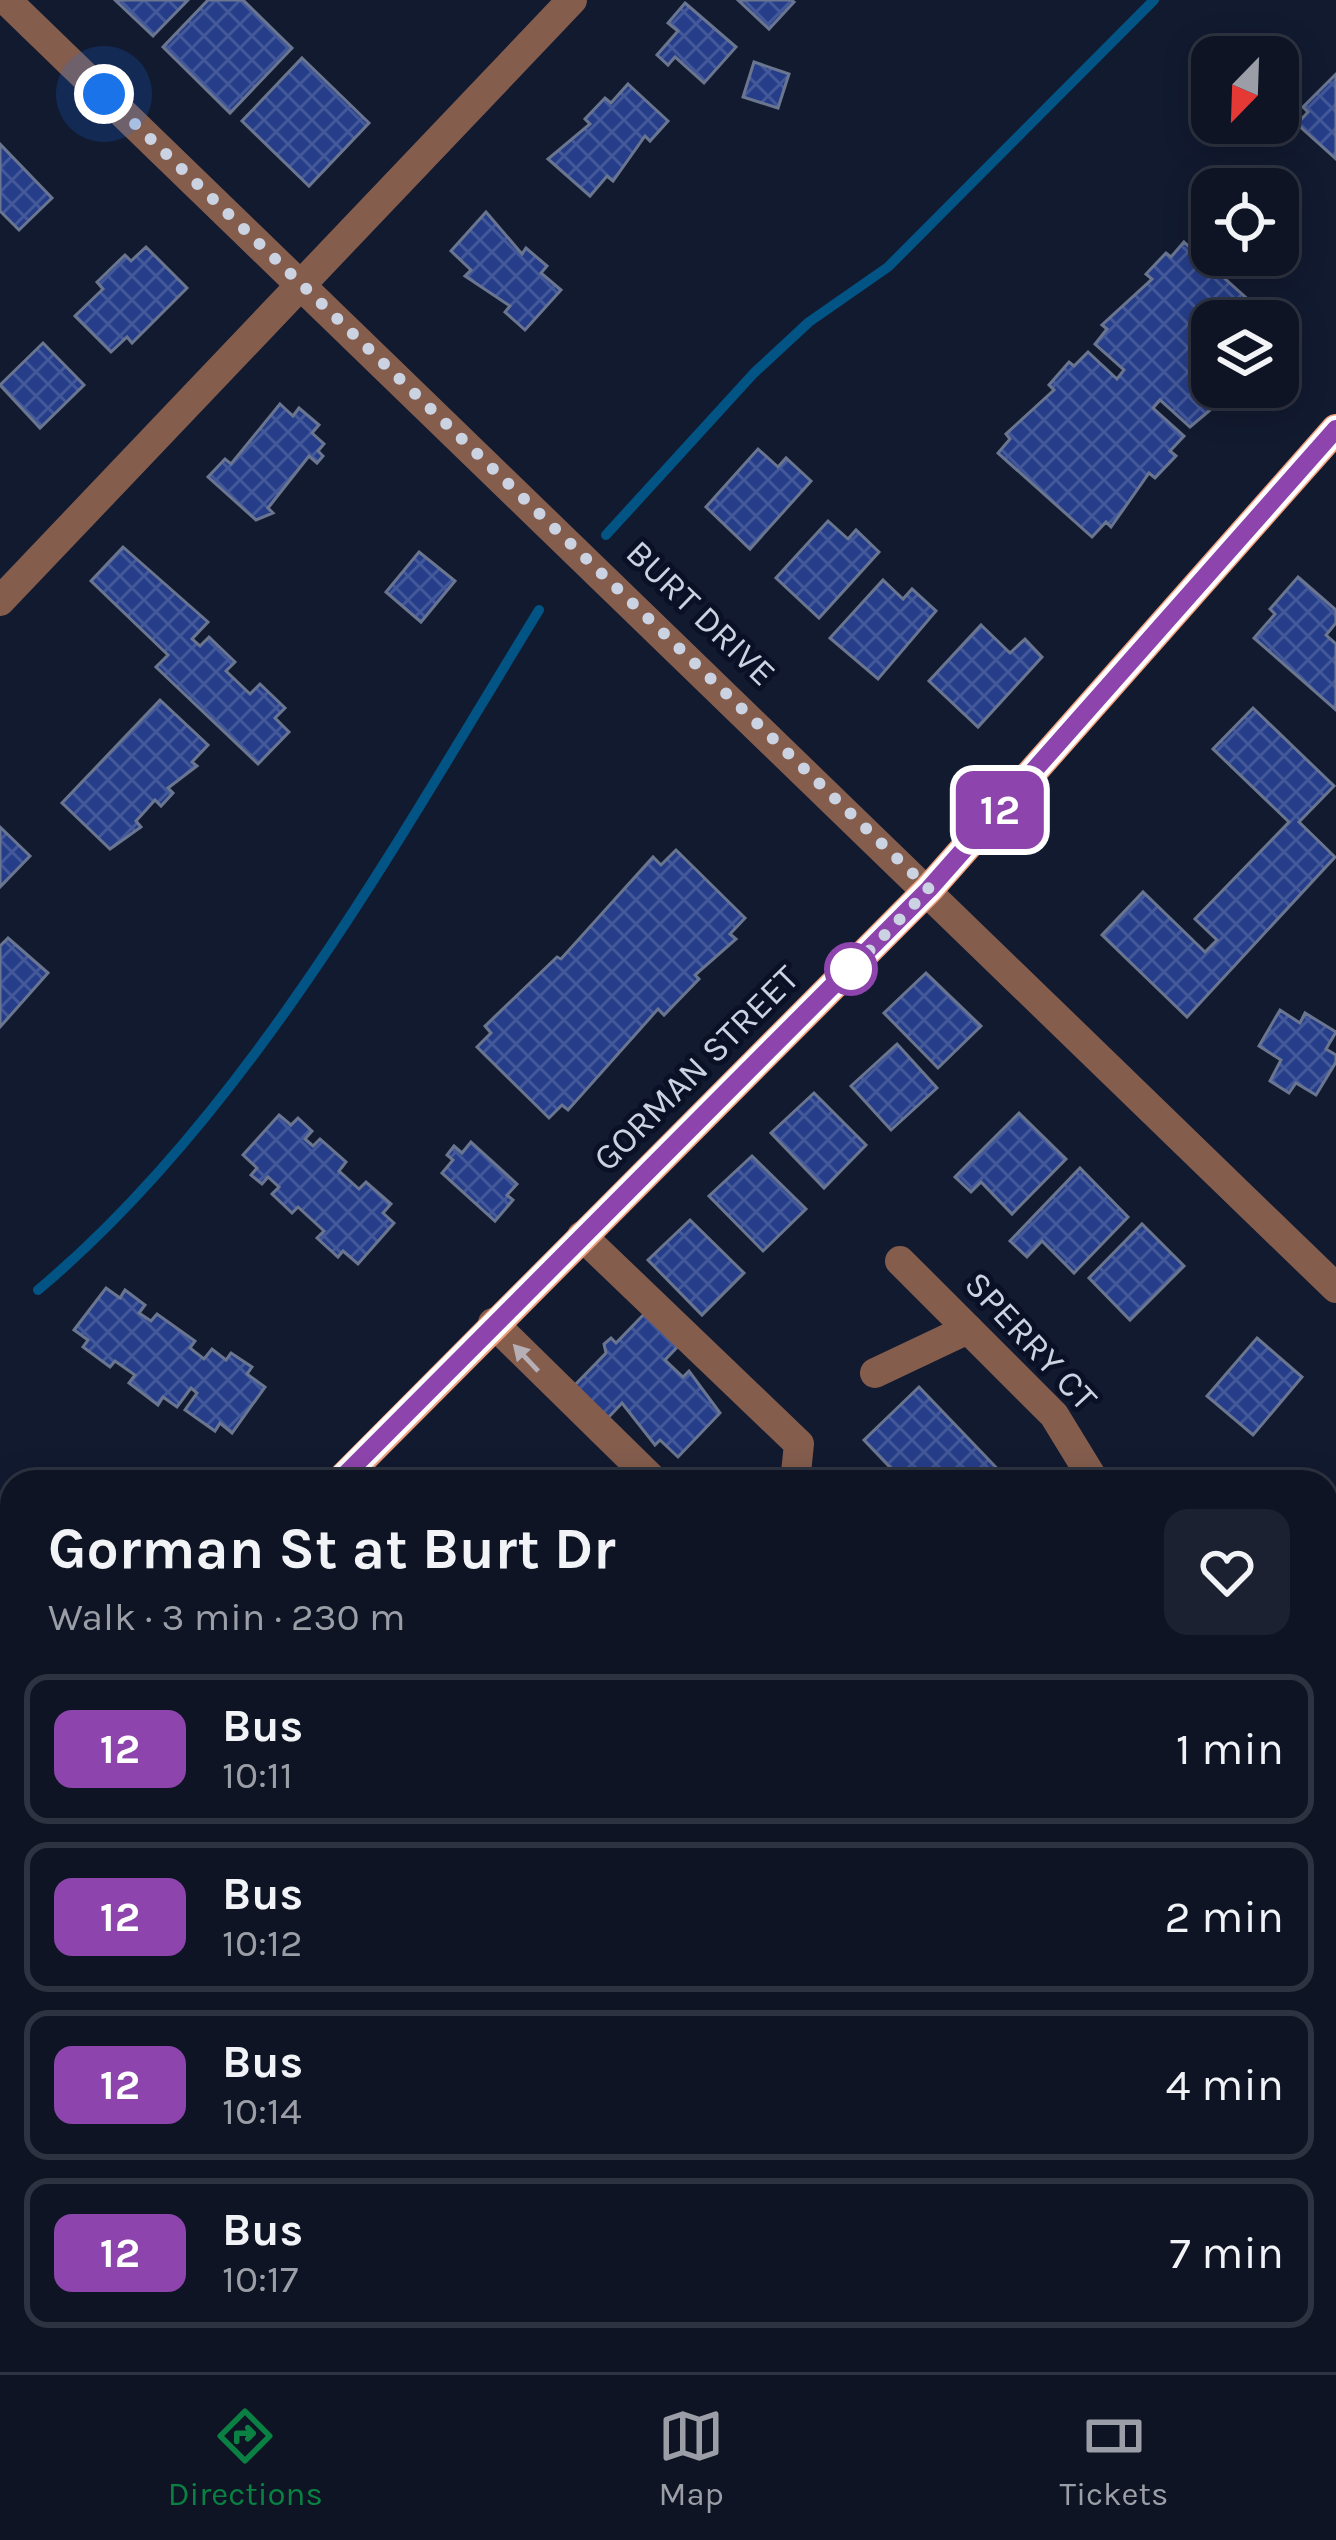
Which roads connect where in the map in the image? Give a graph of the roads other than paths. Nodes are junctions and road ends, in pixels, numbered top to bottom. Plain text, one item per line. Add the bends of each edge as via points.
1 (6, 0) edge
2 (572, 0) edge
3 (298, 284) junction
4 (1336, 429) edge
5 (0, 601) edge
6 (929, 889) junction
7 (582, 1236) junction
8 (900, 1262) dead end
9 (1336, 1288) edge
10 (493, 1323) junction
11 (968, 1329) junction
12 (874, 1372) dead end
13 (350, 1470) edge
14 (642, 1470) edge
15 (796, 1470) edge
16 (1088, 1470) edge

1 - 3 street, BURT DRIVE
2 - 3 street
3 - 5 street
3 - 6 street, BURT DRIVE
4 - 6 main road, GORMAN STREET
6 - 7 main road, GORMAN STREET
6 - 9 street, BURT DRIVE
7 - 10 main road, GORMAN STREET
7 - 15 street via 799,1444
8 - 11 street, SPERRY CT
10 - 13 main road, GORMAN STREET
14 -> 10 street
11 - 12 street
11 - 16 street, SPERRY CT via 1054,1415

